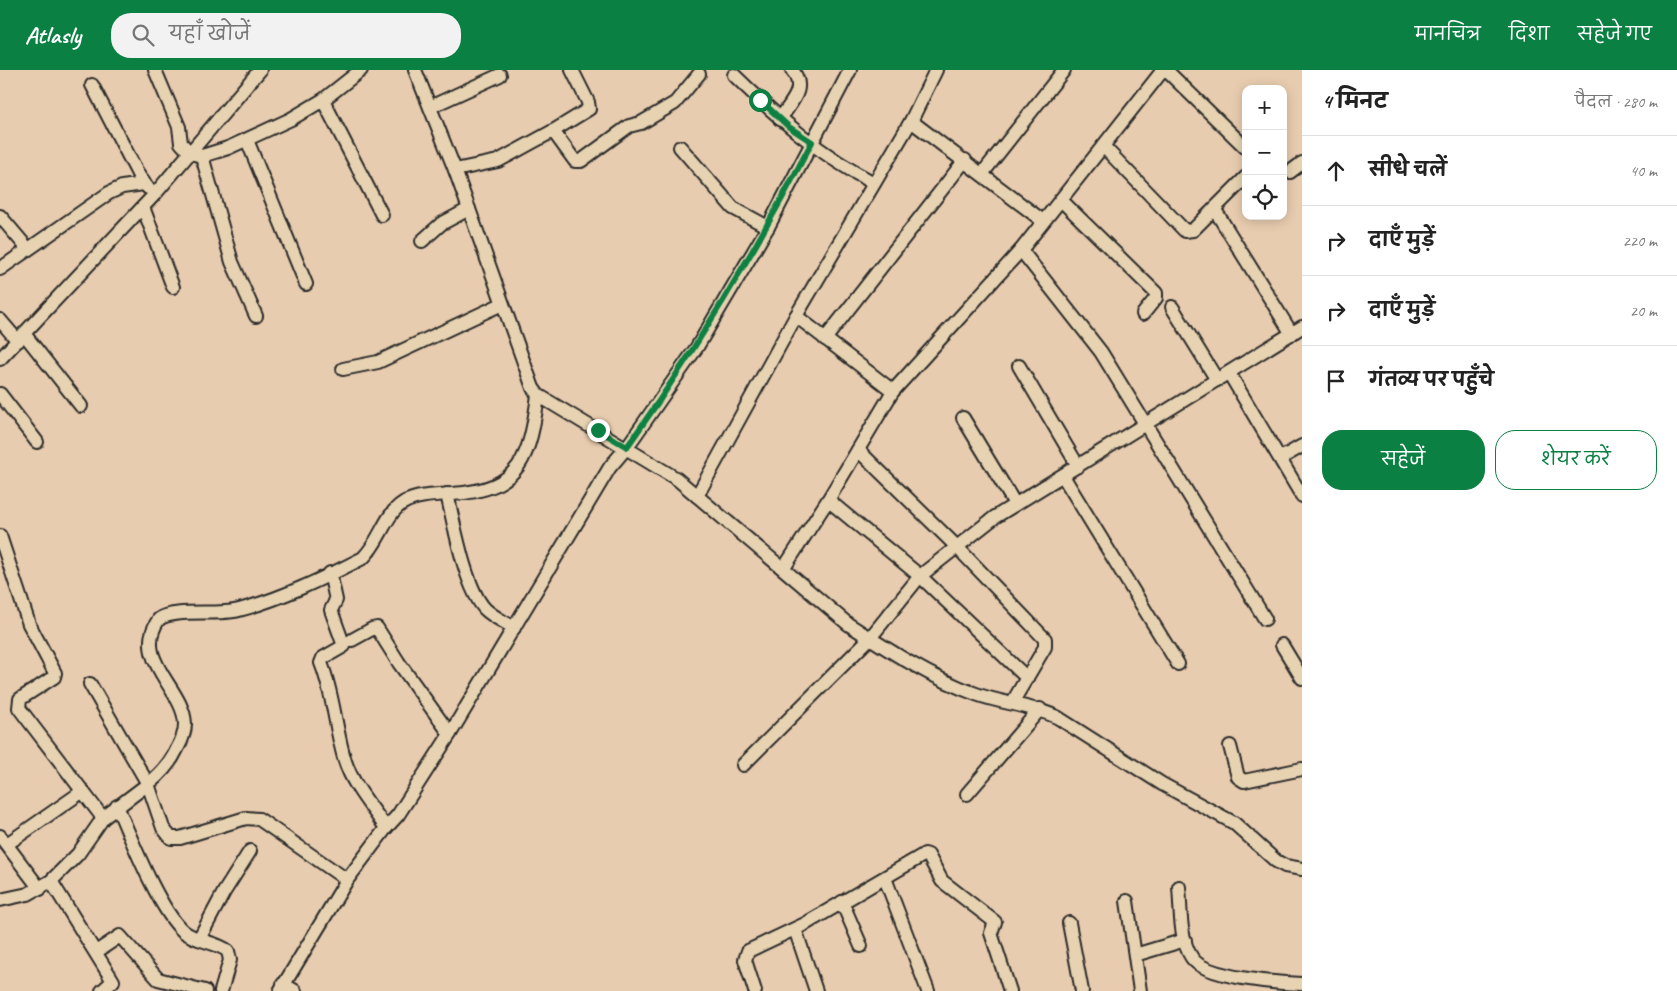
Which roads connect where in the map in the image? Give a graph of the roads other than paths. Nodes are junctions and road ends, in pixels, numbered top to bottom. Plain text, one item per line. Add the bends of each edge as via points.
1 (155, 70) edge
2 (260, 70) edge
3 (361, 70) edge
4 (415, 70) edge
5 (572, 70) edge
6 (792, 70) edge
7 (850, 70) edge
8 (936, 70) edge
9 (1064, 70) edge
10 (1158, 72) edge
11 (700, 74) dead end
12 (500, 75) dead end
13 (734, 75) dead end
14 (92, 85) dead end
15 (323, 100) junction
16 (430, 107) junction
17 (780, 118) junction
18 (911, 121) junction
19 (553, 131) junction
20 (247, 140) junction
21 (812, 142) junction
22 (1242, 145) edge
23 (1103, 146) junction
24 (680, 148) dead end
25 (196, 154) junction
26 (965, 160) junction
27 (1302, 163) edge
28 (455, 170) junction
29 (1290, 172) dead end
30 (982, 174) junction
31 (1242, 181) edge
32 (874, 183) junction
33 (144, 184) junction
34 (155, 194) junction
35 (1061, 200) junction
36 (143, 207) junction
37 (469, 208) junction
38 (1215, 210) junction
39 (382, 215) dead end
40 (0, 216) edge
41 (1043, 222) junction
42 (768, 227) junction
43 (422, 241) dead end
44 (28, 249) junction
45 (1021, 250) junction
46 (0, 269) edge
47 (306, 284) dead end
48 (173, 287) dead end
49 (502, 304) junction
50 (1172, 307) dead end
51 (1143, 314) dead end
52 (256, 316) dead end
53 (796, 316) junction
54 (0, 320) edge
55 (1297, 330) edge
56 (22, 338) junction
57 (825, 339) junction
58 (0, 359) edge
59 (1019, 366) dead end
60 (343, 369) dead end
61 (1229, 373) junction
62 (1217, 380) junction
63 (893, 391) junction
64 (0, 394) edge
65 (538, 394) junction
66 (81, 406) dead end
67 (963, 418) dead end
68 (1145, 426) junction
69 (37, 442) dead end
70 (1302, 446) edge
71 (627, 447) junction
72 (858, 450) junction
73 (1281, 458) junction
74 (1078, 466) junction
75 (1063, 476) junction
76 (447, 494) junction
77 (697, 496) junction
78 (1302, 496) edge
79 (828, 500) junction
80 (1016, 504) junction
81 (0, 536) edge
82 (956, 546) junction
83 (784, 568) junction
84 (330, 573) junction
85 (920, 576) junction
86 (1265, 619) dead end
87 (514, 628) junction
88 (870, 638) junction
89 (352, 640) dead end
90 (1282, 645) dead end
91 (1178, 664) dead end
92 (1027, 678) junction
93 (1302, 678) edge
94 (90, 684) dead end
95 (1012, 703) junction
96 (1040, 709) junction
97 (450, 734) junction
98 (1230, 746) dead end
99 (744, 765) dead end
100 (1302, 770) edge
101 (148, 784) junction
102 (83, 791) junction
103 (968, 794) dead end
104 (117, 806) junction
105 (103, 818) junction
106 (386, 828) junction
107 (3, 840) edge
108 (250, 851) dead end
109 (1302, 868) edge
110 (885, 878) junction
111 (348, 880) junction
112 (51, 881) junction
113 (1179, 887) dead end
114 (40, 889) junction
115 (0, 900) edge
116 (842, 902) junction
117 (1127, 902) dead end
118 (1069, 923) dead end
119 (795, 929) junction
120 (199, 939) junction
121 (1185, 940) junction
122 (861, 946) dead end
123 (96, 952) junction
124 (1135, 955) junction
125 (1302, 984) edge
126 (116, 986) edge
127 (281, 988) edge
128 (102, 991) edge
129 (205, 991) edge
130 (221, 991) edge
131 (295, 991) edge
132 (755, 991) edge
133 (816, 991) edge
134 (928, 991) edge
135 (1010, 991) edge
136 (1082, 991) edge
137 (1140, 991) edge

1 - 25 street via 179,126 181,142
2 - 25 street
3 - 15 street
4 - 16 street
5 - 19 street via 589,109
6 - 17 street via 799,80 799,91
7 - 21 street
8 - 18 street
9 - 30 street
10 - 22 street
10 - 23 street
11 - 19 street via 674,103 640,123 628,126 581,161 575,161
12 - 16 street
13 - 17 street
14 - 33 street
15 - 20 street
15 - 39 street
16 - 28 street
17 - 21 street
18 - 26 street
18 - 32 street
19 - 28 street via 498,161
20 - 25 street
20 - 47 street
21 - 32 street
21 - 42 street
23 - 35 street
23 - 38 street via 1185,230 1193,230
24 - 42 street via 733,208
25 - 34 street
25 - 52 street via 232,262
26 - 30 street
26 - 57 street
27 - 29 street
28 - 37 street
30 - 41 street
31 - 38 street
32 - 53 street
33 - 34 street
33 - 44 street via 114,190
34 - 36 street
35 - 41 street
35 - 51 street via 1154,290 1156,298
36 - 48 street
36 - 56 street
37 - 43 street via 441,224
37 - 49 street
38 - 55 street
40 - 44 street
41 - 45 street
42 - 71 street via 678,375
44 - 46 street
45 - 63 street
45 - 68 street via 1101,352
49 - 60 street via 378,362
49 - 65 street
50 - 62 street
53 - 57 street
53 - 77 street
54 - 56 street
55 - 61 street
56 - 58 street
56 - 66 street
57 - 63 street
59 - 74 street
61 - 62 street
61 - 73 street
62 - 68 street
63 - 72 street
64 - 69 street
65 - 71 street
65 - 76 street via 532,434 524,456 512,473 484,491
67 - 80 street
68 - 74 street
68 - 86 street
70 - 73 street
71 - 77 street via 678,479
71 - 87 street via 610,467
72 - 79 street
72 - 82 street
73 - 78 street
74 - 75 street
75 - 80 street
75 - 91 street
76 - 84 street via 404,503 390,516 372,550 363,558
76 - 87 street via 459,546 480,602 490,613
77 - 83 street
79 - 83 street
79 - 85 street
80 - 82 street
81 - 102 street via 29,624 55,673 54,677 20,699 19,708
82 - 85 street
82 - 92 street via 1045,639 1045,647
83 - 88 street via 848,624
84 - 101 street via 237,611 172,614 159,619 151,633 152,650 185,723 170,763
84 - 106 street via 336,600 331,610 344,646 323,658 322,663 346,764
85 - 88 street
85 - 92 street
87 - 97 street
88 - 95 street via 913,664 974,694
88 - 99 street
89 - 97 street via 377,628
90 - 93 street
92 - 95 street
94 - 101 street
95 - 96 street
96 - 103 street
96 - 109 street via 1083,732 1162,784 1234,823 1284,866
97 - 106 street via 398,815
98 - 100 street via 1238,777 1244,781
101 - 104 street
101 - 111 street via 163,828 171,838 246,818 259,819
102 - 105 street
102 - 107 street
104 - 105 street
104 - 120 street via 164,904 181,929
105 - 112 street via 78,854
106 - 111 street
107 - 114 street
108 - 120 street
110 - 116 street
110 - 134 street
110 - 135 street via 928,855 940,878 995,922 992,933
111 - 127 street
112 - 114 street
112 - 123 street
113 - 121 street
114 - 115 street
116 - 119 street
116 - 122 street
117 - 124 street
118 - 136 street
119 - 132 street via 746,954
119 - 133 street
120 - 130 street via 225,948 230,954
121 - 124 street
121 - 125 street via 1198,965 1211,970
123 - 126 street
123 - 129 street via 120,936 158,978
124 - 137 street
126 - 128 street
127 - 131 street

